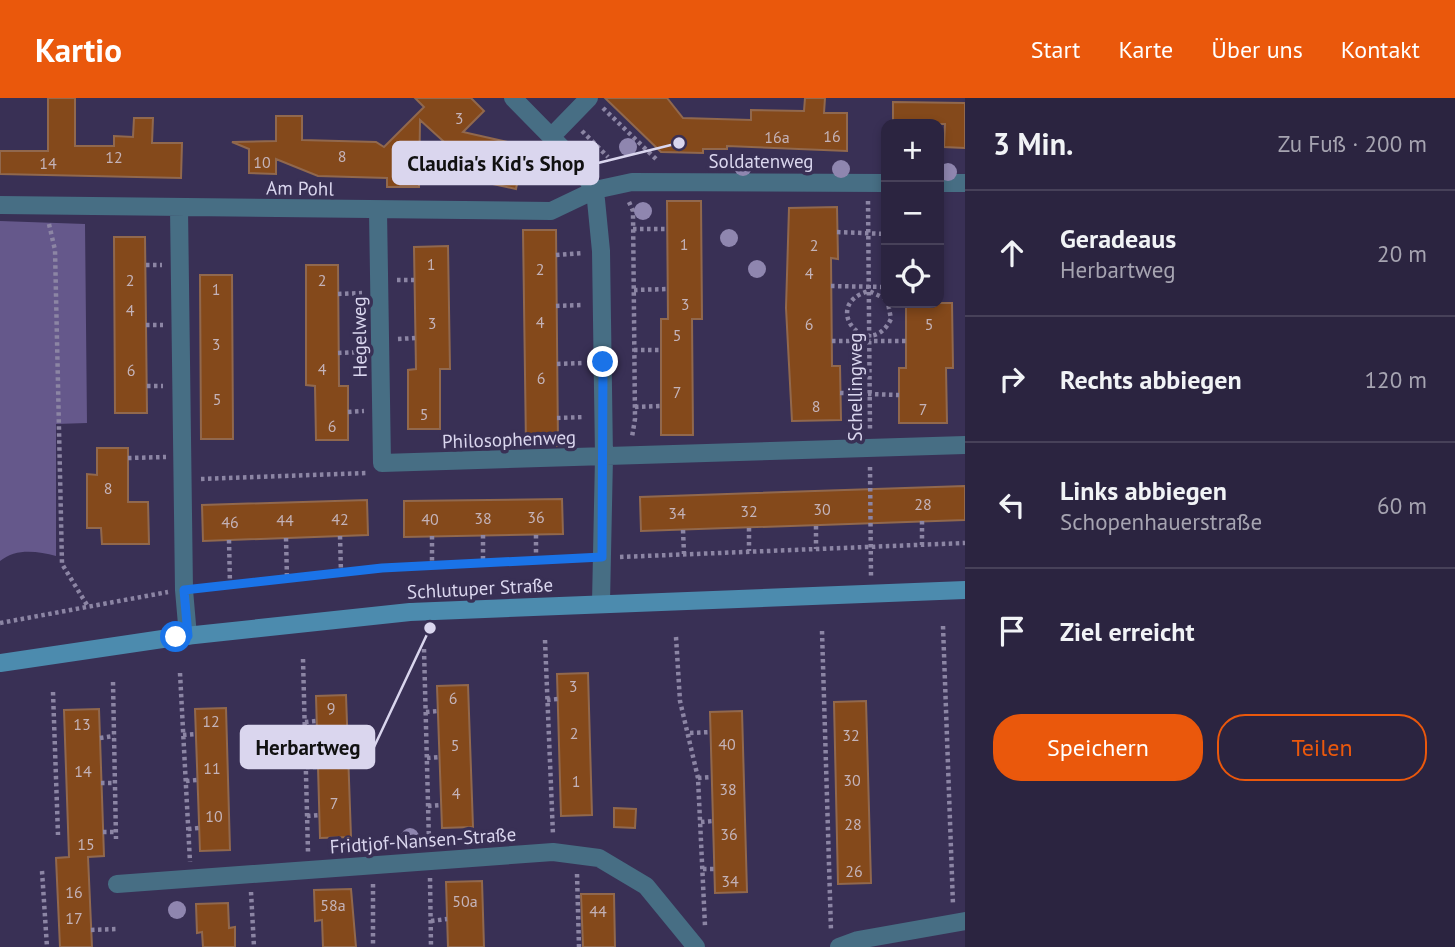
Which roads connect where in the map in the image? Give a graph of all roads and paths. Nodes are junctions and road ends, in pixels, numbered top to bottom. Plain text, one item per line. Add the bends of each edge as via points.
1 (513, 98) edge
2 (595, 102) edge
3 (555, 133) junction
4 (608, 157) dead end
5 (656, 159) dead end
6 (868, 182) junction
7 (881, 183) edge
8 (944, 183) edge
9 (965, 183) edge
10 (622, 184) junction
11 (595, 190) junction
12 (0, 205) edge
13 (47, 206) junction
14 (179, 208) junction
15 (378, 211) junction
16 (633, 229) junction
17 (667, 229) dead end
18 (838, 232) dead end
19 (868, 233) junction
20 (881, 234) edge
21 (601, 251) junction
22 (556, 255) dead end
23 (831, 286) dead end
24 (881, 287) edge
25 (668, 289) dead end
26 (869, 289) junction
27 (634, 290) junction
28 (881, 297) edge
29 (602, 304) junction
30 (556, 306) dead end
31 (889, 308) edge
32 (869, 338) junction
33 (832, 341) dead end
34 (906, 341) dead end
35 (634, 350) junction
36 (661, 350) dead end
37 (603, 362) junction
38 (557, 364) dead end
39 (840, 393) dead end
40 (870, 394) junction
41 (899, 395) dead end
42 (661, 406) dead end
43 (635, 407) junction
44 (604, 416) junction
45 (557, 418) dead end
46 (965, 445) edge
47 (870, 447) junction
48 (184, 457) junction
49 (604, 457) junction
50 (128, 458) dead end
51 (382, 463) junction
52 (184, 479) junction
53 (922, 521) dead end
54 (816, 526) dead end
55 (749, 528) dead end
56 (683, 530) dead end
57 (483, 535) dead end
58 (536, 535) dead end
59 (340, 536) dead end
60 (432, 536) dead end
61 (286, 538) dead end
62 (229, 540) dead end
63 (965, 543) edge
64 (922, 545) junction
65 (871, 547) junction
66 (816, 549) junction
67 (749, 551) junction
68 (684, 554) junction
69 (602, 557) junction
70 (536, 561) junction
71 (484, 563) junction
72 (432, 565) junction
73 (341, 573) junction
74 (287, 579) junction
75 (230, 585) junction
76 (184, 590) junction
77 (965, 590) edge
78 (871, 592) junction
79 (601, 603) junction
80 (87, 605) junction
81 (0, 623) edge
82 (943, 626) dead end
83 (822, 631) dead end
84 (188, 636) junction
85 (676, 637) dead end
86 (545, 640) dead end
87 (424, 649) dead end
88 (303, 659) dead end
89 (0, 663) edge
90 (180, 673) dead end
91 (113, 682) dead end
92 (52, 692) dead end
93 (547, 699) junction
94 (558, 699) dead end
95 (438, 711) dead end
96 (426, 712) junction
97 (946, 714) junction
98 (956, 714) dead end
99 (316, 721) dead end
100 (305, 722) junction
101 (825, 722) junction
102 (835, 722) dead end
103 (711, 732) dead end
104 (690, 733) junction
105 (196, 734) dead end
106 (183, 735) junction
107 (114, 736) junction
108 (100, 738) dead end
109 (559, 745) dead end
110 (549, 746) junction
111 (440, 757) dead end
112 (427, 758) junction
113 (957, 759) dead end
114 (948, 760) junction
115 (306, 767) junction
116 (318, 767) dead end
117 (836, 767) dead end
118 (826, 768) junction
119 (712, 777) dead end
120 (698, 778) junction
121 (197, 780) dead end
122 (186, 781) junction
123 (101, 783) dead end
124 (115, 783) junction
125 (560, 793) dead end
126 (551, 794) junction
127 (958, 803) dead end
128 (949, 804) junction
129 (441, 805) dead end
130 (428, 806) junction
131 (837, 811) dead end
132 (827, 812) junction
133 (320, 815) dead end
134 (307, 816) junction
135 (713, 821) dead end
136 (701, 822) junction
137 (188, 828) junction
138 (199, 828) dead end
139 (103, 832) dead end
140 (116, 832) junction
141 (58, 835) dead end
142 (116, 839) dead end
143 (553, 840) dead end
144 (429, 850) dead end
145 (951, 851) junction
146 (960, 851) dead end
147 (838, 859) dead end
148 (308, 860) dead end
149 (829, 860) junction
150 (577, 866) dead end
151 (703, 869) junction
152 (714, 869) dead end
153 (190, 870) dead end
154 (42, 871) dead end
155 (430, 873) dead end
156 (373, 879) dead end
157 (117, 884) dead end
158 (251, 889) dead end
159 (953, 905) dead end
160 (447, 919) dead end
161 (431, 921) junction
162 (965, 921) edge
163 (118, 929) dead end
164 (91, 930) dead end
165 (705, 930) dead end
166 (835, 939) edge
167 (47, 947) edge
168 (254, 947) edge
169 (373, 947) edge
170 (431, 947) edge
171 (579, 947) edge
172 (696, 947) edge

1 - 3 street
2 - 3 street
2 - 5 path
3 - 4 path via 583,131
3 - 11 street
6 - 7 street, Soldatenweg
6 - 10 street, Soldatenweg
6 - 19 path, Schellingweg
8 - 9 street
10 - 11 street, Soldatenweg
10 - 16 path via 633,211
11 - 15 street, Am Pohl via 551,211
11 - 21 street
12 - 13 street, Am Pohl
13 - 14 street, Am Pohl
13 - 80 path via 55,250 62,564
14 - 15 street, Am Pohl
14 - 48 street
15 - 51 street, Hegelweg
16 - 17 path
16 - 27 path
18 - 19 path
19 - 20 path
19 - 26 path, Schellingweg
21 - 22 path
21 - 29 street
23 - 26 path
24 - 26 path
25 - 27 path
26 - 28 path
26 - 32 path, Schellingweg
26 - 32 path via 858,294 846,314 850,325
27 - 35 path
29 - 30 path
29 - 37 street
31 - 32 path via 887,328
32 - 33 path
32 - 34 path
32 - 40 path, Schellingweg
35 - 36 path
35 - 43 path
37 - 38 path
37 - 44 street
39 - 40 path
40 - 41 path
40 - 47 path, Schellingweg
42 - 43 path
43 - 49 path via 631,442
44 - 45 path
44 - 49 street
46 - 47 street, Philosophenweg
47 - 49 street, Philosophenweg
47 - 65 path, Schellingweg
48 - 50 path
48 - 52 street
49 - 51 street, Philosophenweg
49 - 69 street
51 - 52 path via 367,473
52 - 76 street
53 - 64 path
54 - 66 path
55 - 67 path
56 - 68 path
57 - 71 path
58 - 70 path
59 - 73 path
60 - 72 path
61 - 74 path
62 - 75 path
63 - 64 path
64 - 65 path
65 - 66 path
65 - 78 path, Schellingweg
66 - 67 path
67 - 68 path
68 - 69 path
69 - 70 path
69 - 79 street
70 - 71 path
71 - 72 path
72 - 73 path
73 - 74 path
74 - 75 path
75 - 76 path
76 - 80 path
76 - 84 street
77 - 78 main road, Schlutuper Straße
78 - 79 main road, Schlutuper Straße
79 - 84 main road, Schlutuper Straße via 410,612
80 - 81 path
82 - 97 path
83 - 101 path
84 - 89 main road, Schlutuper Straße
85 - 104 path via 680,701
86 - 93 path
87 - 96 path
88 - 100 path
90 - 106 path
91 - 107 path
92 - 141 path
93 - 94 path
93 - 110 path
95 - 96 path
96 - 112 path
97 - 98 path
97 - 114 path
99 - 100 path
100 - 115 path
101 - 102 path
101 - 118 path
103 - 104 path
104 - 120 path
105 - 106 path
106 - 122 path
107 - 108 path
107 - 124 path
109 - 110 path
110 - 126 path
111 - 112 path
112 - 130 path
113 - 114 path
114 - 128 path
115 - 116 path
115 - 134 path
117 - 118 path
118 - 132 path
119 - 120 path
120 - 136 path
121 - 122 path
122 - 137 path
123 - 124 path
124 - 140 path
125 - 126 path
126 - 143 path
127 - 128 path
128 - 145 path
129 - 130 path
130 - 144 path
131 - 132 path
132 - 149 path
133 - 134 path
134 - 148 path
135 - 136 path
136 - 151 path
137 - 138 path
137 - 153 path
139 - 140 path
140 - 142 path
145 - 146 path
145 - 159 path
147 - 149 path
149 - 166 path
150 - 171 path
151 - 152 path
151 - 165 path
154 - 167 path
155 - 161 path
156 - 169 path
157 - 172 street, Fridtjof-Nansen-Straße via 554,852 599,858 646,886
158 - 168 path
160 - 161 path
161 - 170 path
162 - 166 street via 858,940
163 - 164 path

